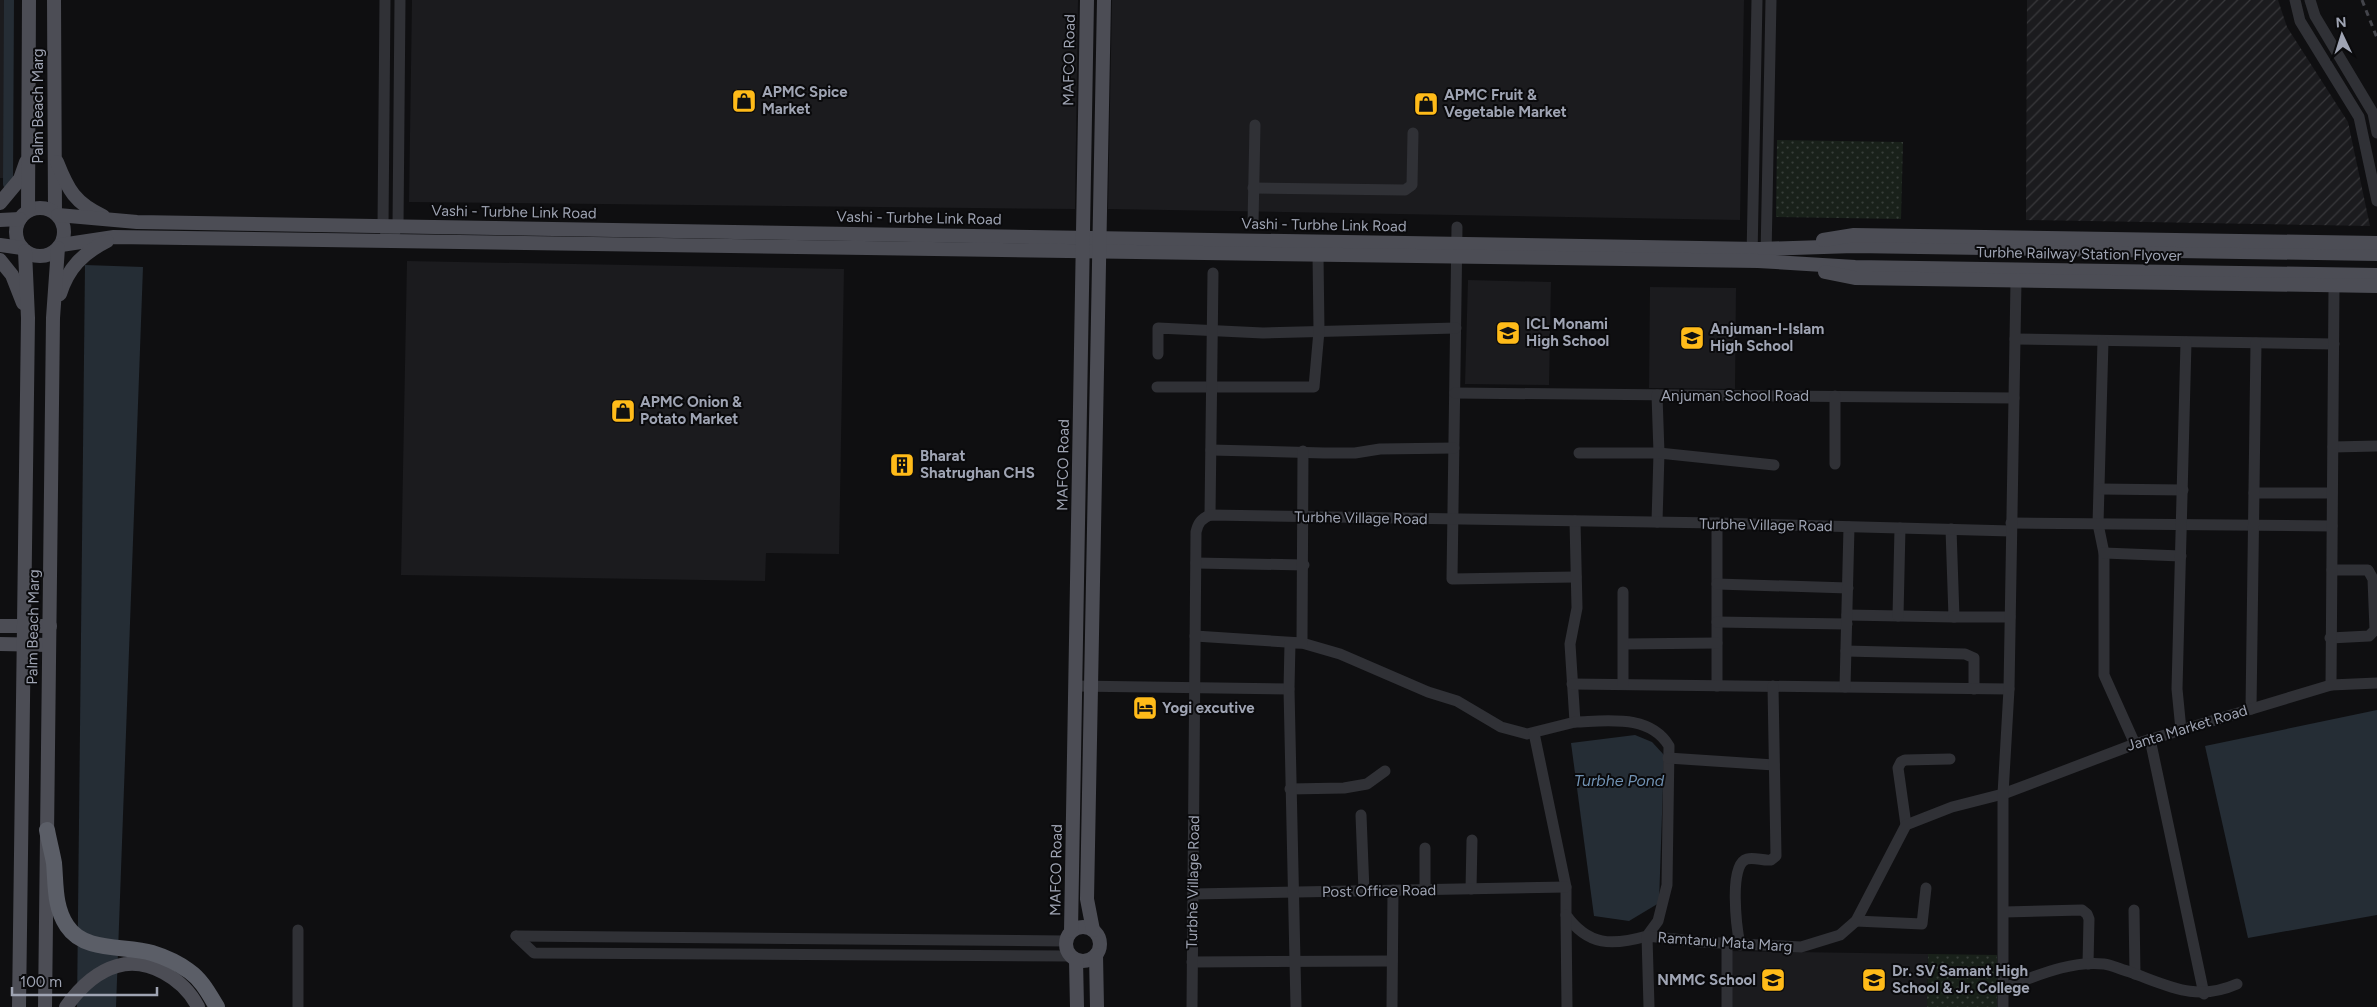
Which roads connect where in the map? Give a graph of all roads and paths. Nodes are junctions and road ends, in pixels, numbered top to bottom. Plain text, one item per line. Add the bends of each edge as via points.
1 (29, 0) edge
2 (54, 0) edge
3 (386, 0) edge
4 (400, 0) edge
5 (1087, 0) edge
6 (1104, 0) edge
7 (1757, 0) edge
8 (1771, 0) edge
9 (2295, 0) edge
10 (2310, 0) edge
11 (1255, 125) dead end
12 (1413, 133) dead end
13 (2377, 133) edge
14 (29, 154) junction
15 (54, 154) junction
16 (1253, 188) junction
17 (2377, 200) edge
18 (0, 203) edge
19 (56, 214) junction
20 (24, 215) junction
21 (0, 220) edge
22 (114, 221) junction
23 (1252, 224) dead end
24 (383, 226) junction
25 (398, 226) junction
26 (1457, 227) dead end
27 (858, 234) junction
28 (114, 237) junction
29 (390, 241) junction
30 (2377, 243) edge
31 (1083, 244) junction
32 (0, 245) edge
33 (1100, 245) junction
34 (60, 247) junction
35 (858, 248) junction
36 (1780, 248) junction
37 (24, 250) junction
38 (1457, 250) junction
39 (2377, 254) edge
40 (1318, 255) junction
41 (1759, 255) junction
42 (0, 260) edge
43 (1780, 263) junction
44 (1213, 273) dead end
45 (2377, 274) edge
46 (2016, 281) junction
47 (2334, 286) junction
48 (2377, 286) edge
49 (28, 318) junction
50 (54, 318) junction
51 (1456, 328) junction
52 (1319, 331) junction
53 (1213, 332) junction
54 (2015, 339) junction
55 (2103, 341) junction
56 (2186, 342) junction
57 (2256, 343) junction
58 (2334, 344) junction
59 (1158, 354) dead end
60 (1157, 387) dead end
61 (1211, 387) junction
62 (1455, 393) junction
63 (1656, 395) junction
64 (1835, 396) junction
65 (2014, 398) junction
66 (2377, 446) edge
67 (2333, 447) junction
68 (1454, 448) junction
69 (1211, 450) junction
70 (1303, 451) junction
71 (1579, 453) dead end
72 (1659, 453) junction
73 (1835, 464) dead end
74 (1774, 465) dead end
75 (2100, 489) junction
76 (2183, 490) junction
77 (2254, 493) junction
78 (2332, 493) junction
79 (1210, 515) junction
80 (1304, 517) junction
81 (1453, 519) junction
82 (1575, 521) junction
83 (1657, 522) junction
84 (1717, 523) junction
85 (1094, 524) junction
86 (2098, 524) junction
87 (2182, 524) junction
88 (1078, 525) junction
89 (2254, 525) junction
90 (1849, 526) junction
91 (2332, 526) junction
92 (2011, 527) junction
93 (1900, 528) junction
94 (1951, 529) junction
95 (2104, 553) junction
96 (2181, 556) junction
97 (1196, 563) junction
98 (1304, 565) junction
99 (2332, 570) junction
100 (1576, 577) junction
101 (1717, 584) junction
102 (1848, 588) junction
103 (1623, 592) dead end
104 (1898, 616) junction
105 (1954, 616) junction
106 (2010, 617) junction
107 (1847, 619) junction
108 (1717, 622) junction
109 (0, 626) edge
110 (24, 626) junction
111 (50, 626) junction
112 (1195, 636) junction
113 (2330, 638) junction
114 (1302, 643) junction
115 (1717, 643) junction
116 (0, 644) edge
117 (1624, 644) junction
118 (24, 645) junction
119 (49, 645) junction
120 (1846, 651) junction
121 (2377, 683) edge
122 (1572, 684) junction
123 (1623, 684) junction
124 (2331, 685) junction
125 (1075, 686) junction
126 (1091, 686) junction
127 (1717, 686) junction
128 (1773, 686) junction
129 (1845, 687) junction
130 (1195, 688) junction
131 (1289, 689) junction
132 (1974, 689) junction
133 (2009, 689) junction
134 (1075, 701) junction
135 (1091, 702) junction
136 (2251, 709) junction
137 (1575, 722) junction
138 (2181, 730) junction
139 (1534, 733) junction
140 (2150, 739) junction
141 (2134, 744) junction
142 (1668, 758) junction
143 (1950, 759) dead end
144 (1774, 765) junction
145 (1385, 771) dead end
146 (1290, 789) junction
147 (2003, 794) junction
148 (1361, 815) dead end
149 (1906, 825) junction
150 (47, 830) junction
151 (1472, 840) dead end
152 (1425, 848) dead end
153 (1566, 887) junction
154 (1926, 888) dead end
155 (1471, 889) junction
156 (1394, 890) junction
157 (1425, 890) junction
158 (1364, 891) junction
159 (1294, 892) junction
160 (1193, 894) junction
161 (2134, 910) dead end
162 (2004, 912) junction
163 (1566, 915) junction
164 (1856, 921) junction
165 (298, 930) dead end
166 (1093, 930) junction
167 (1068, 936) junction
168 (1647, 936) junction
169 (1727, 944) junction
170 (1740, 945) junction
171 (1096, 955) junction
172 (1073, 958) junction
173 (1392, 961) junction
174 (1192, 962) junction
175 (1296, 963) junction
176 (2088, 964) junction
177 (2134, 974) junction
178 (2237, 984) dead end
179 (19, 987) junction
180 (2004, 988) junction
181 (2204, 994) junction
182 (15, 1007) edge
183 (19, 1007) edge
184 (44, 1007) edge
185 (66, 1007) edge
186 (198, 1007) edge
187 (216, 1007) edge
188 (298, 1007) edge
189 (1077, 1007) edge
190 (1097, 1007) edge
191 (1192, 1007) edge
192 (1296, 1007) edge
193 (1392, 1007) edge
194 (1567, 1007) edge
195 (1649, 1007) edge
196 (1727, 1007) edge
197 (2003, 1007) edge

1 - 14 main road, Palm Beach Marg
2 - 15 main road, Palm Beach Marg
3 - 24 street
4 - 25 street
5 - 31 main road, MAFCO Road
6 - 33 main road
7 - 41 street
8 - 41 street
9 - 17 street via 2300,22 2359,117
10 - 13 street via 2315,16 2373,113
11 - 16 street
12 - 16 street via 1414,172 1412,185 1405,190
14 - 18 main road via 20,178
14 - 20 main road, Palm Beach Marg
15 - 19 main road, Palm Beach Marg
15 - 22 main road via 72,196 87,208
16 - 23 street
19 - 20 main road via 42,208
19 - 22 main road, Vashi - Turbhe Link Road
19 - 34 main road via 65,230
20 - 21 main road
20 - 37 main road via 16,234
22 - 24 main road, Vashi - Turbhe Link Road
24 - 25 main road, Vashi - Turbhe Link Road
24 - 29 street
25 - 27 main road, Vashi - Turbhe Link Road
25 - 29 street
26 - 38 street
27 - 31 main road, Vashi - Turbhe Link Road
27 - 35 street
28 - 29 main road, Vashi - Turbhe Link Road
28 - 34 main road, Vashi - Turbhe Link Road
28 - 50 main road via 82,256 71,269
29 - 35 main road, Vashi - Turbhe Link Road
30 - 36 main road via 1854,234
31 - 33 main road, Vashi - Turbhe Link Road
31 - 35 main road, Vashi - Turbhe Link Road
31 - 88 main road, MAFCO Road
32 - 37 main road
33 - 38 main road, Vashi - Turbhe Link Road
33 - 40 main road, Vashi - Turbhe Link Road
33 - 85 main road
34 - 37 main road via 44,256
34 - 50 main road, Palm Beach Marg
36 - 39 main road, Turbhe Railway Station Flyover via 1854,246
36 - 41 main road, Vashi - Turbhe Link Road
37 - 49 main road, Palm Beach Marg
38 - 40 main road, Vashi - Turbhe Link Road
38 - 41 main road, Vashi - Turbhe Link Road
38 - 51 street
40 - 52 street
41 - 43 main road, Vashi - Turbhe Link Road
42 - 49 main road via 20,291
43 - 45 main road, Turbhe Railway Station Flyover via 1854,267
43 - 46 main road via 1855,278
44 - 53 street
46 - 47 main road
46 - 54 street
47 - 48 main road
47 - 58 street
49 - 110 main road, Palm Beach Marg
50 - 111 main road, Palm Beach Marg
51 - 52 street
51 - 62 street
52 - 53 street
52 - 61 street via 1314,387
53 - 59 street via 1158,328
53 - 61 street
54 - 55 street
54 - 65 street
55 - 56 street
55 - 75 street
56 - 57 street
56 - 76 street
57 - 58 street
57 - 77 street
58 - 67 street
60 - 61 street
61 - 69 street
62 - 63 street, Anjuman School Road
62 - 68 street
63 - 64 street, Anjuman School Road
63 - 72 street
64 - 65 street, Anjuman School Road
64 - 73 street
65 - 92 street
66 - 67 street
67 - 78 street
68 - 70 street via 1380,449 1355,453
68 - 81 street
69 - 70 street
69 - 79 street
70 - 80 street
71 - 72 street
72 - 74 street
72 - 83 street
75 - 76 street
75 - 86 street
76 - 87 street
77 - 78 street
77 - 89 street
78 - 91 street
79 - 80 street, Turbhe Village Road
79 - 97 street, Turbhe Village Road via 1198,524
80 - 81 street, Turbhe Village Road
80 - 98 street
81 - 82 street, Turbhe Village Road
81 - 100 street via 1452,579
82 - 83 street, Turbhe Village Road
82 - 100 street
83 - 84 street, Turbhe Village Road
84 - 90 street, Turbhe Village Road
84 - 101 street
85 - 88 street
85 - 126 main road
86 - 87 street, Turbhe Village Road
86 - 92 street, Turbhe Village Road
86 - 95 street
87 - 89 street, Turbhe Village Road
87 - 96 street
88 - 125 main road, MAFCO Road
89 - 91 street, Turbhe Village Road
89 - 136 street
90 - 93 street, Turbhe Village Road
90 - 102 street
91 - 99 street
92 - 94 street, Turbhe Village Road
92 - 106 street
93 - 94 street, Turbhe Village Road
93 - 104 street
94 - 105 street
95 - 96 street
95 - 141 street via 2104,675
96 - 138 street via 2178,689
97 - 98 street
97 - 112 street, Turbhe Village Road
98 - 114 street
99 - 113 street
99 - 113 street via 2368,570 2371,573 2376,630 2370,636
100 - 122 street via 1577,608 1570,644
101 - 102 street
101 - 108 street
102 - 107 street
103 - 117 street
104 - 105 street
104 - 107 street
105 - 106 street
106 - 133 street
107 - 108 street
107 - 120 street
108 - 115 street
109 - 110 main road
110 - 111 main road
110 - 118 main road, Palm Beach Marg
111 - 119 main road, Palm Beach Marg
112 - 114 street
112 - 130 street, Turbhe Village Road
113 - 124 street
114 - 131 street via 1290,643
114 - 139 street via 1340,654 1457,701 1501,727
115 - 117 street
115 - 127 street
116 - 118 main road
117 - 123 street
118 - 119 main road
118 - 179 main road, Palm Beach Marg
119 - 150 main road, Palm Beach Marg
120 - 129 street
120 - 132 street via 1965,654 1974,658
121 - 124 street, Janta Market Road
122 - 123 street
122 - 137 street
123 - 127 street
124 - 136 street, Janta Market Road
125 - 126 street
125 - 134 main road, MAFCO Road
126 - 130 street
126 - 135 main road
127 - 128 street
128 - 129 street
128 - 144 street
129 - 132 street
130 - 131 street
130 - 160 street, Turbhe Village Road
131 - 146 street
132 - 133 street
133 - 147 street
134 - 135 street
134 - 167 main road, MAFCO Road
135 - 166 main road via 1087,898
136 - 138 street, Janta Market Road
137 - 139 street
137 - 142 street via 1633,722 1650,727 1662,735 1669,746
138 - 140 street, Janta Market Road
139 - 153 street
140 - 141 street, Janta Market Road
140 - 181 street
141 - 147 street, Janta Market Road
142 - 144 street
142 - 168 street via 1667,885 1658,921
143 - 149 street via 1901,762 1898,768
144 - 170 street via 1776,856 1771,860 1746,859 1736,873
145 - 146 street via 1367,784 1344,788
146 - 159 street
147 - 149 street via 1952,807
147 - 162 street
148 - 158 street
149 - 164 street, Ramtanu Mata Marg
150 - 184 main road, Palm Beach Marg
150 - 187 highway via 54,862 56,896 68,927 92,943 164,957 191,972 205,987
151 - 155 street
152 - 157 street
153 - 155 street, Post Office Road
153 - 163 street
154 - 164 street via 1922,924
155 - 157 street, Post Office Road
156 - 157 street, Post Office Road
156 - 158 street, Post Office Road
156 - 173 street
158 - 159 street, Post Office Road
159 - 160 street, Post Office Road
159 - 175 street
160 - 174 street, Turbhe Village Road
161 - 177 street
162 - 176 street via 2082,910 2089,919
162 - 180 street
163 - 168 street, Ramtanu Mata Marg via 1582,934 1594,940 1625,941
163 - 194 street
164 - 170 street, Ramtanu Mata Marg via 1840,935 1801,947
165 - 188 street
166 - 167 main road via 1082,927
166 - 171 main road via 1100,945
167 - 172 main road via 1067,952
167 - 172 street via 516,936 534,952
168 - 169 street, Ramtanu Mata Marg
168 - 195 street
169 - 170 street, Ramtanu Mata Marg
169 - 196 street
171 - 172 main road via 1087,961
171 - 190 main road
172 - 189 main road
173 - 175 street
173 - 193 street
174 - 175 street
174 - 191 street, Turbhe Village Road
175 - 192 street
176 - 177 street via 2104,964
176 - 180 street via 2046,973
177 - 181 street via 2172,988
178 - 181 street
179 - 182 main road
179 - 183 main road, Palm Beach Marg
180 - 197 street
185 - 186 main road via 90,981 110,969 129,964 142,965 167,975 179,983

